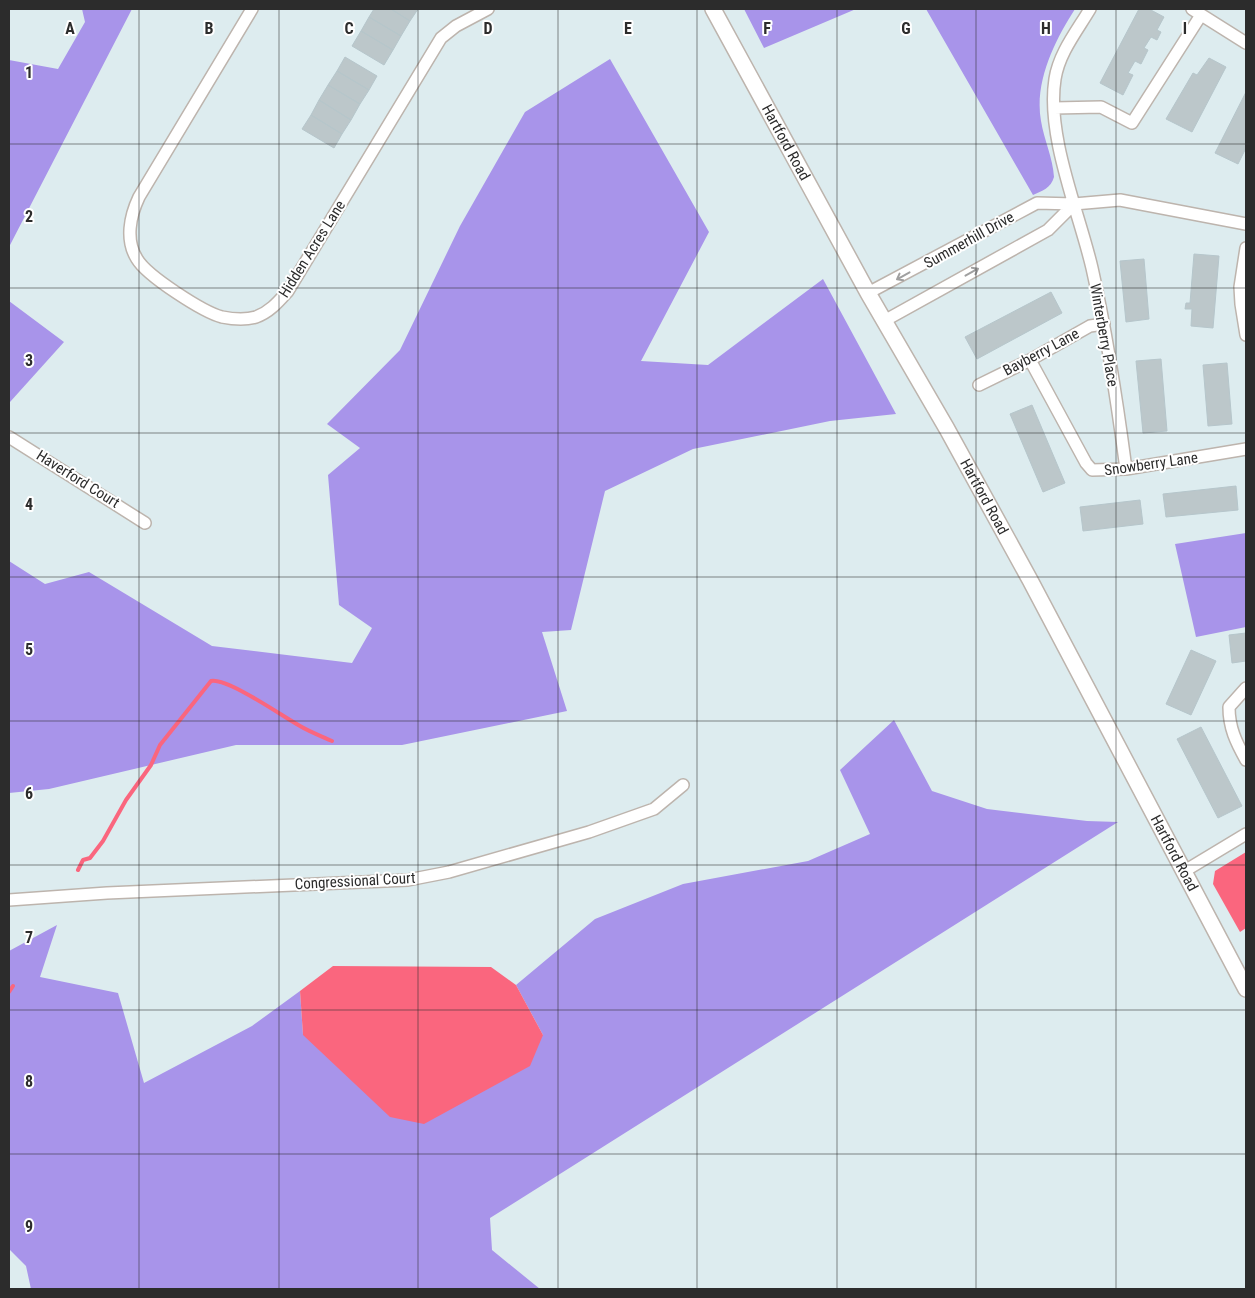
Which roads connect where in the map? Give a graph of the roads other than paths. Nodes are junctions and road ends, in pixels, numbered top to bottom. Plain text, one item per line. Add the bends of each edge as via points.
1 (252, 9) edge
2 (488, 9) edge
3 (713, 9) edge
4 (1090, 9) edge
5 (1197, 12) edge
6 (1246, 43) edge
7 (1054, 108) junction
8 (1074, 204) junction
9 (1246, 224) edge
10 (1246, 248) edge
11 (868, 293) junction
12 (884, 322) junction
13 (1104, 324) junction
14 (1246, 328) edge
15 (1030, 360) junction
16 (979, 385) dead end
17 (9, 437) edge
18 (1246, 449) edge
19 (1126, 469) junction
20 (145, 523) dead end
21 (1246, 688) edge
22 (1246, 760) edge
23 (683, 785) dead end
24 (1246, 834) edge
25 (1183, 872) junction
26 (9, 900) edge
27 (1246, 989) edge

1 - 2 street, Hidden Acres Lane via 140,197 130,222 132,250 148,272 211,312 233,318 255,317 268,311 288,290 442,38 456,26
3 - 11 main road, Hartford Road
4 - 7 street via 1063,52 1055,79
5 - 6 street
5 - 7 street via 1132,123 1101,108
7 - 8 street
8 - 9 street, Summerhill Drive via 1128,200
8 -> 11 street, Summerhill Drive via 1036,203
12 -> 8 street, Summerhill Drive via 1048,230
8 - 13 street, Winterberry Place
10 - 14 street via 1240,287
11 - 12 main road, Hartford Road
12 - 25 main road, Hartford Road via 1030,580
13 - 15 street, Bayberry Lane via 1090,326
13 - 19 street, Winterberry Place
15 - 16 street, Bayberry Lane
15 - 19 street, Snowberry Lane via 1089,467 1096,471
17 - 20 street, Haverford Court
18 - 19 street, Snowberry Lane
21 - 22 street via 1229,707 1232,734
23 - 26 street, Congressional Court via 654,809 589,832 449,872 408,880
24 - 25 street
25 - 27 main road, Hartford Road

